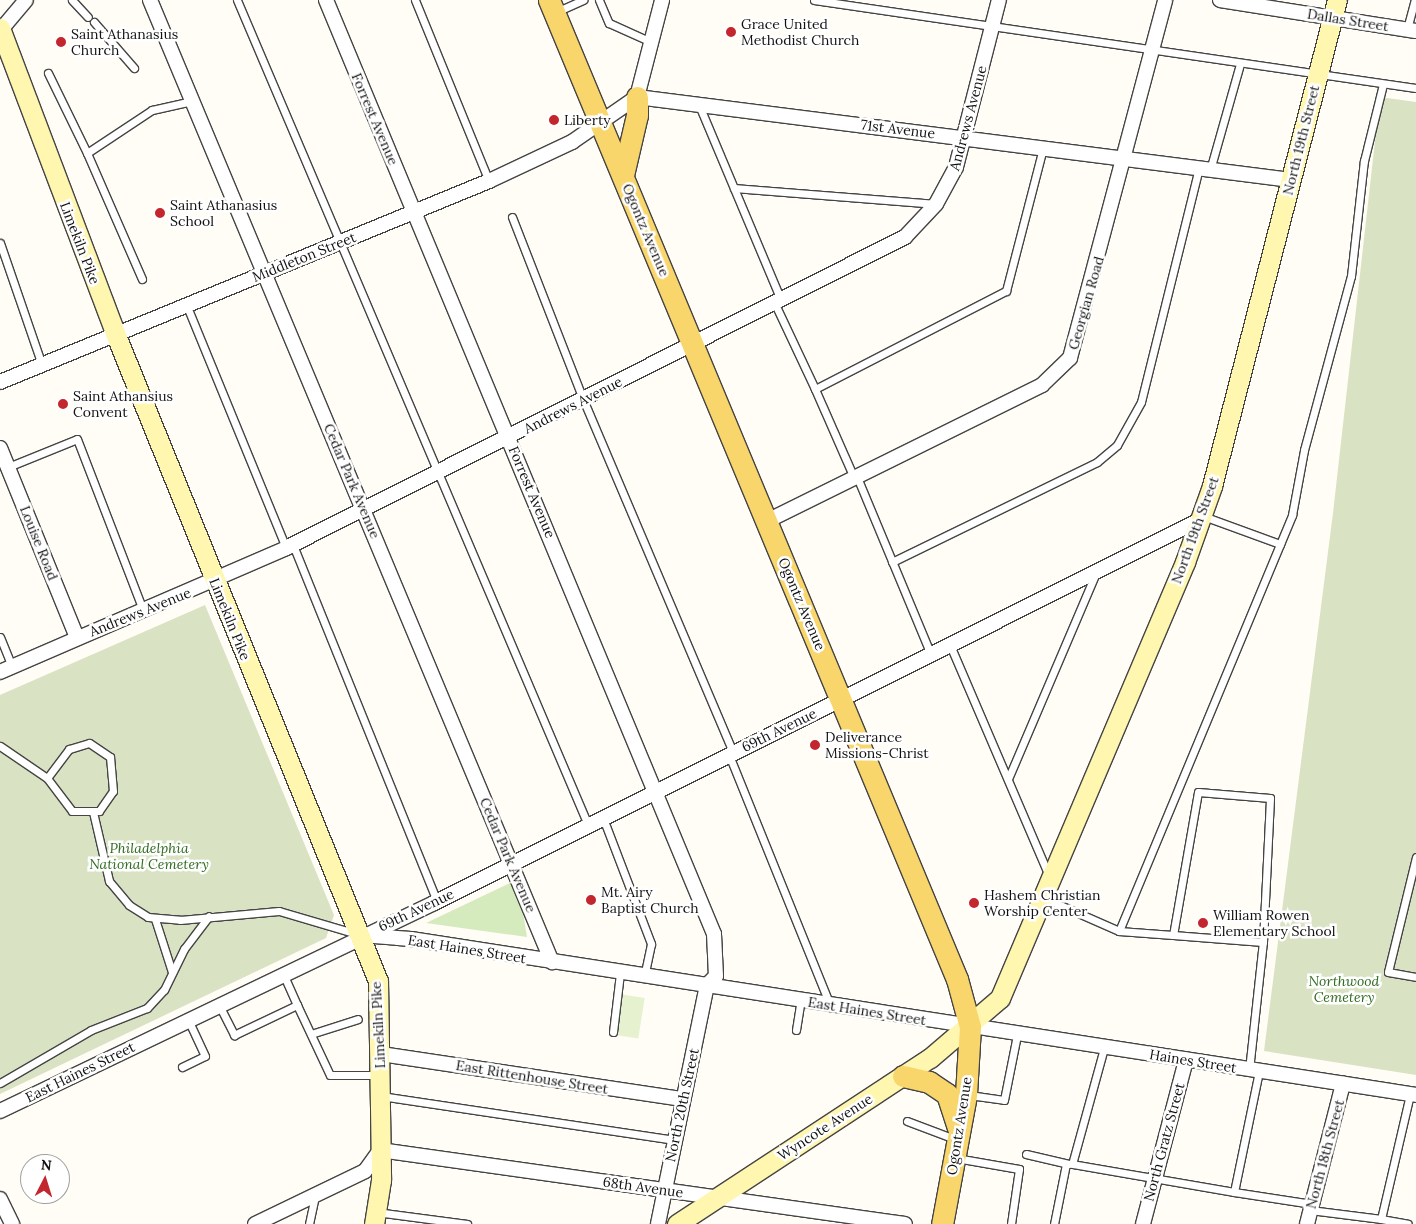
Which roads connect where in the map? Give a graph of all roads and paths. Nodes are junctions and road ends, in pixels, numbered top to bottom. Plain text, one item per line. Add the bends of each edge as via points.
1 (26, 0) edge
2 (72, 0) edge
3 (150, 0) edge
4 (237, 0) edge
5 (326, 0) edge
6 (415, 0) edge
7 (583, 0) edge
8 (599, 0) edge
9 (662, 0) edge
10 (814, 0) edge
11 (999, 0) edge
12 (1165, 0) edge
13 (1220, 0) edge
14 (1414, 0) edge
15 (1246, 2) edge
16 (552, 6) edge
17 (1335, 9) edge
18 (992, 27) junction
19 (0, 30) edge
20 (1411, 30) edge
21 (651, 42) junction
22 (1151, 52) junction
23 (1240, 64) junction
24 (134, 68) dead end
25 (48, 72) dead end
26 (1318, 75) junction
27 (1383, 84) junction
28 (1416, 88) edge
29 (637, 97) junction
30 (192, 101) junction
31 (698, 104) junction
32 (601, 120) junction
33 (964, 137) junction
34 (1043, 148) junction
35 (87, 153) junction
36 (1124, 158) junction
37 (1205, 169) junction
38 (623, 175) junction
39 (1291, 180) junction
40 (489, 181) junction
41 (734, 188) junction
42 (936, 204) junction
43 (414, 212) junction
44 (512, 217) dead end
45 (0, 242) edge
46 (338, 243) junction
47 (264, 272) junction
48 (142, 279) dead end
49 (779, 302) junction
50 (186, 304) junction
51 (115, 333) junction
52 (694, 345) junction
53 (42, 365) junction
54 (0, 382) edge
55 (815, 389) junction
56 (583, 399) junction
57 (509, 437) junction
58 (0, 448) edge
59 (8, 467) junction
60 (436, 473) junction
61 (856, 477) junction
62 (364, 510) junction
63 (1199, 518) junction
64 (767, 521) junction
65 (1280, 544) junction
66 (289, 546) junction
67 (892, 562) junction
68 (1096, 572) junction
69 (215, 582) junction
70 (143, 610) junction
71 (0, 637) edge
72 (78, 638) junction
73 (950, 645) junction
74 (931, 654) junction
75 (6, 669) edge
76 (841, 699) junction
77 (0, 746) edge
78 (731, 754) junction
79 (47, 778) junction
80 (1008, 779) junction
81 (657, 791) junction
82 (93, 812) junction
83 (603, 818) junction
84 (588, 825) junction
85 (1416, 857) edge
86 (512, 863) junction
87 (1051, 881) junction
88 (1044, 898) junction
89 (437, 901) junction
90 (209, 916) junction
91 (155, 919) junction
92 (1119, 931) junction
93 (359, 935) junction
94 (1173, 935) junction
95 (1263, 942) junction
96 (552, 962) junction
97 (172, 972) junction
98 (620, 972) junction
99 (283, 973) junction
100 (644, 976) junction
101 (1416, 976) edge
102 (707, 985) junction
103 (801, 1000) junction
104 (219, 1004) junction
105 (297, 1005) junction
106 (830, 1005) junction
107 (358, 1019) dead end
108 (188, 1020) junction
109 (970, 1027) junction
110 (796, 1030) dead end
111 (613, 1032) dead end
112 (311, 1034) junction
113 (1017, 1034) junction
114 (1104, 1048) junction
115 (381, 1054) junction
116 (1186, 1060) junction
117 (182, 1067) dead end
118 (1254, 1071) junction
119 (381, 1075) junction
120 (903, 1076) junction
121 (0, 1082) edge
122 (1343, 1084) junction
123 (1413, 1094) edge
124 (966, 1095) junction
125 (380, 1096) junction
126 (683, 1100) junction
127 (0, 1111) edge
128 (907, 1121) dead end
129 (675, 1140) junction
130 (957, 1144) junction
131 (380, 1150) junction
132 (1026, 1154) dead end
133 (1069, 1164) junction
134 (1154, 1179) junction
135 (665, 1191) junction
136 (1234, 1192) junction
137 (315, 1195) junction
138 (718, 1197) junction
139 (0, 1199) edge
140 (1311, 1207) junction
141 (375, 1218) edge
142 (1380, 1219) junction
143 (859, 1221) edge
144 (441, 1222) edge
145 (12, 1224) edge
146 (255, 1224) edge
147 (309, 1224) edge
148 (467, 1224) edge
149 (658, 1224) edge
150 (678, 1224) edge
151 (905, 1224) edge
152 (942, 1224) edge
153 (1011, 1224) edge
154 (1054, 1224) edge
155 (1143, 1224) edge
156 (1306, 1224) edge
157 (1408, 1224) edge

1 - 19 street
2 - 24 lane
3 - 30 street, Cedar Park Avenue
4 - 46 lane
5 - 43 street, Forrest Avenue
6 - 40 lane
7 - 16 lane
8 - 21 lane via 610,23
9 - 21 street
10 - 18 lane
11 - 18 street, Andrews Avenue
12 - 22 street, Georgian Road
13 - 15 street, Dallas Street
14 - 20 lane
15 - 17 street, Dallas Street
16 - 32 main road, Ogontz Avenue
17 - 20 street, Dallas Street
17 - 26 street, North 19th Street
18 - 22 lane
18 - 33 street, Andrews Avenue
19 - 51 street, Limekiln Pike
21 - 29 street
22 - 23 lane
22 - 36 street, Georgian Road
23 - 26 lane
23 - 37 lane
25 - 35 lane
26 - 27 lane
26 - 39 street, North 19th Street
27 - 28 lane
27 - 65 lane via 1364,161 1351,276 1304,450 1292,515
29 - 31 street, 71st Avenue
29 - 32 street
29 - 38 main road via 638,115
30 - 35 lane via 152,110
30 - 47 street, Cedar Park Avenue
31 - 33 street, 71st Avenue
31 - 41 lane
32 - 38 main road, Ogontz Avenue
32 - 40 street, Middleton Street via 572,142
33 - 34 street, 71st Avenue
33 - 42 street, Andrews Avenue via 956,167
34 - 36 street, 71st Avenue
34 - 55 lane via 1006,291
35 - 48 lane
36 - 37 street, 71st Avenue
36 - 61 street, Georgian Road via 1077,339 1061,369 1042,385
37 - 39 street, 71st Avenue
37 - 67 lane via 1142,402 1117,445 1097,462
38 - 52 main road, Ogontz Avenue
39 - 63 street, North 19th Street via 1212,486
40 - 43 street, Middleton Street
41 - 42 lane
41 - 49 lane
42 - 49 street, Andrews Avenue via 905,236
43 - 46 street, Middleton Street
43 - 57 street, Forrest Avenue
44 - 56 lane
45 - 53 lane
46 - 47 street, Middleton Street
46 - 60 lane
47 - 50 street, Middleton Street
47 - 62 street, Cedar Park Avenue
49 - 52 street, Andrews Avenue
49 - 55 lane
50 - 51 street, Middleton Street
50 - 66 lane
51 - 53 street, Middleton Street
51 - 69 street, Limekiln Pike
52 - 56 street, Andrews Avenue
52 - 64 main road, Ogontz Avenue
53 - 54 street, Middleton Street
55 - 61 lane
56 - 57 street, Andrews Avenue
56 - 78 lane
57 - 60 street, Andrews Avenue
57 - 81 street, Forrest Avenue
58 - 59 street, Louise Road
59 - 70 lane via 77,439
59 - 72 street, Louise Road
60 - 62 street, Andrews Avenue
60 - 84 lane
61 - 64 street, Georgian Road
61 - 67 lane
62 - 66 street, Andrews Avenue
62 - 86 street, Cedar Park Avenue
63 - 65 lane
63 - 68 street, 69th Avenue
63 - 87 street, North 19th Street
64 - 76 main road, Ogontz Avenue
65 - 92 lane
66 - 69 street, Andrews Avenue
66 - 89 lane
67 - 74 lane
68 - 73 street, 69th Avenue
68 - 80 lane
69 - 70 street, Andrews Avenue
69 - 93 street, Limekiln Pike
70 - 72 street, Andrews Avenue
71 - 75 lane
72 - 75 street, Andrews Avenue
73 - 74 street, 69th Avenue
73 - 80 lane
74 - 76 street, 69th Avenue
76 - 78 street, 69th Avenue
76 - 109 main road, Ogontz Avenue via 945,944
77 - 79 lane
78 - 81 street, 69th Avenue
78 - 106 lane
79 - 82 lane via 67,808
79 - 82 lane via 75,745 89,743 104,750 112,763 113,791 105,807
80 - 87 lane
81 - 83 street, 69th Avenue
81 - 102 street, Forrest Avenue via 714,934 718,962 716,976
82 - 91 lane via 113,888 129,905
83 - 84 street, 69th Avenue
83 - 100 lane via 651,944
84 - 86 street, 69th Avenue
85 - 101 lane via 1388,972
86 - 89 street, 69th Avenue
86 - 96 street, Cedar Park Avenue
87 - 88 street, North 19th Street
88 - 92 lane
88 - 109 street, North 19th Street via 1000,998
89 - 93 street, 69th Avenue
90 - 91 lane
90 - 93 lane via 279,911
90 - 97 lane
91 - 97 lane
92 - 94 lane
93 - 96 street, East Haines Street
93 - 99 street, East Haines Street
93 - 115 street, Limekiln Pike via 378,981
94 - 95 lane
94 - 95 lane via 1198,792 1270,798
95 - 118 lane
96 - 98 street, East Haines Street
97 - 121 lane via 164,990 147,1008 79,1036
98 - 100 street, East Haines Street
98 - 111 lane
99 - 104 street, East Haines Street
99 - 105 lane
100 - 102 street, East Haines Street
102 - 103 street, East Haines Street
102 - 126 street, North 20th Street
103 - 106 street, East Haines Street
103 - 110 lane
104 - 105 lane via 234,1035
104 - 108 street, East Haines Street
105 - 112 lane
106 - 109 street, East Haines Street
107 - 112 lane
108 - 117 lane via 204,1056
108 - 127 street, East Haines Street
109 - 113 street, Haines Street
109 - 120 street, Wyncote Avenue
109 - 124 main road, Ogontz Avenue
112 - 119 lane via 330,1075
113 - 114 street, Haines Street
113 - 124 lane via 1004,1100
114 - 116 street, Haines Street
114 - 133 lane
115 - 119 street, Limekiln Pike
115 - 126 street, East Rittenhouse Street
116 - 118 street, Haines Street
116 - 134 street, North Gratz Street
118 - 122 street, Haines Street
118 - 136 lane
119 - 125 street, Limekiln Pike
120 - 130 main road via 929,1082 947,1094
120 - 138 street, Wyncote Avenue
122 - 123 street, Haines Street
122 - 140 street, North 18th Street
123 - 142 lane
124 - 130 main road, Ogontz Avenue
125 - 129 lane
125 - 131 street, Limekiln Pike
126 - 129 street, North 20th Street
128 - 130 lane
129 - 135 street, North 20th Street
130 - 152 main road, Ogontz Avenue
130 - 153 lane via 1019,1169
131 - 135 street, 68th Avenue
131 - 137 street via 365,1171
131 - 141 street, Limekiln Pike
132 - 133 lane
133 - 134 lane
133 - 154 lane
134 - 136 lane
134 - 155 street, North Gratz Street
135 - 138 street, 68th Avenue
135 - 149 street, North 20th Street
136 - 140 lane
137 - 146 street
137 - 147 lane
138 - 143 street, 68th Avenue
138 - 150 street, Wyncote Avenue
139 - 145 street
140 - 142 lane
140 - 156 street, North 18th Street
141 - 144 lane
142 - 157 lane
143 - 151 street, 68th Avenue
144 - 148 lane

